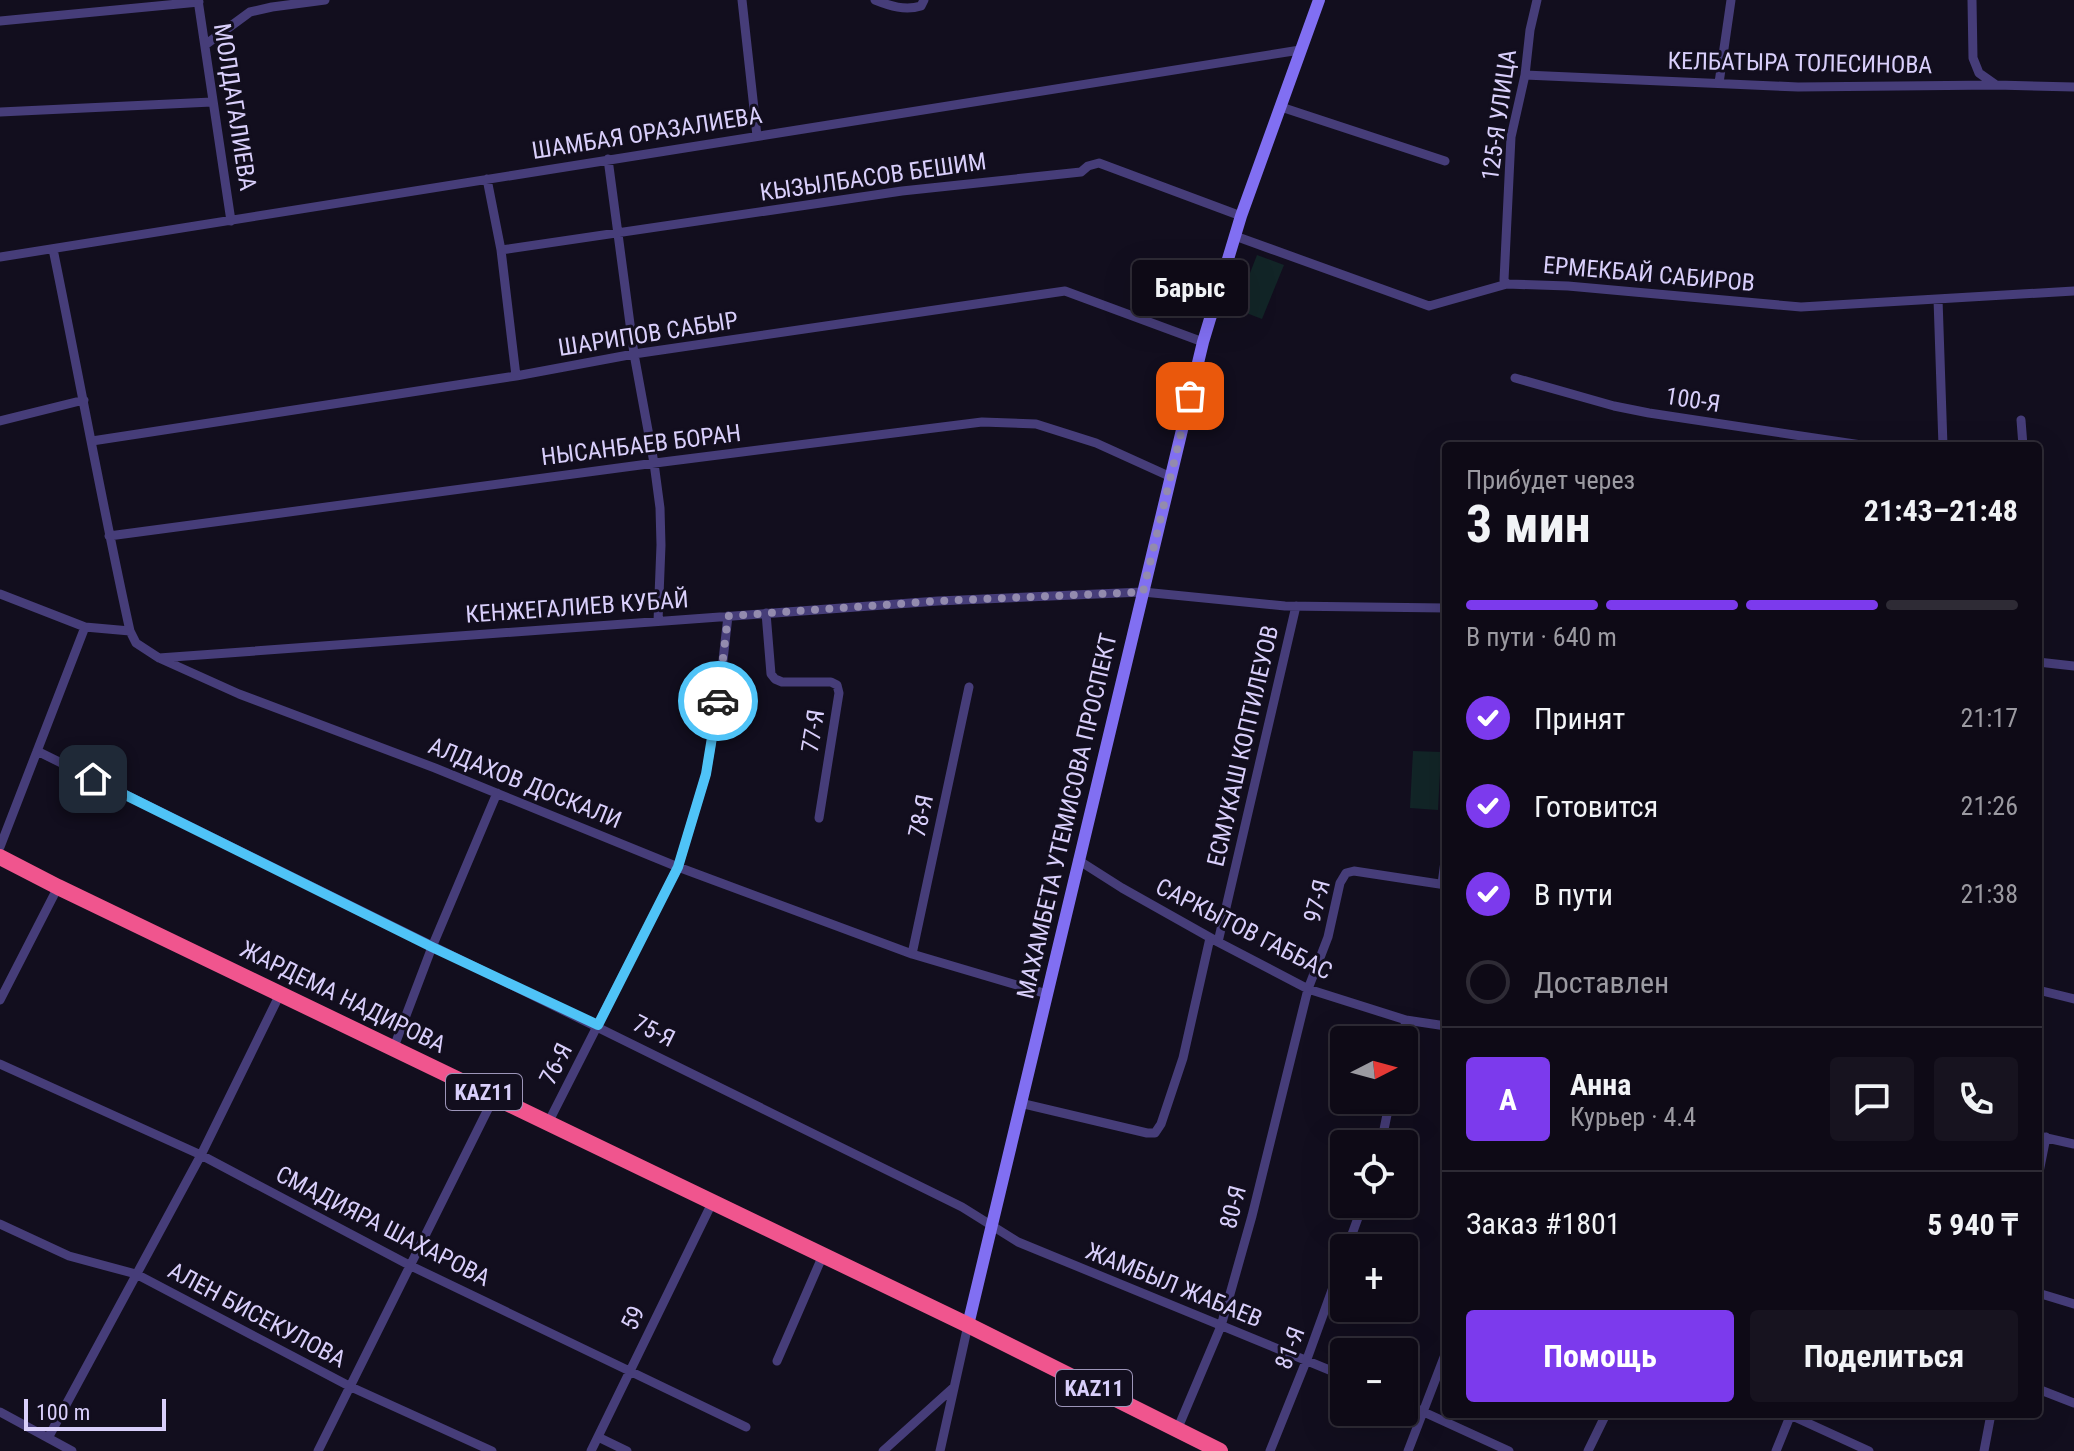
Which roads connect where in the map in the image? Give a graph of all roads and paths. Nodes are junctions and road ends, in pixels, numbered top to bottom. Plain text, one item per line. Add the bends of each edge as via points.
1 (252, 0) edge
2 (325, 0) edge
3 (742, 0) edge
4 (875, 0) edge
5 (924, 0) edge
6 (1319, 0) edge
7 (1537, 0) edge
8 (1731, 0) edge
9 (1972, 0) edge
10 (198, 1) edge
11 (250, 12) junction
12 (0, 21) edge
13 (205, 45) junction
14 (1300, 50) junction
15 (1525, 75) junction
16 (1719, 83) junction
17 (1996, 85) junction
18 (2074, 87) edge
19 (212, 102) junction
20 (1281, 107) junction
21 (0, 112) edge
22 (757, 136) junction
23 (608, 159) junction
24 (1445, 161) dead end
25 (487, 179) junction
26 (1241, 216) junction
27 (231, 221) junction
28 (619, 233) junction
29 (1235, 236) junction
30 (53, 249) junction
31 (501, 250) junction
32 (0, 257) edge
33 (1507, 284) junction
34 (2074, 291) edge
35 (1938, 299) junction
36 (1203, 342) junction
37 (634, 354) junction
38 (516, 376) junction
39 (1515, 378) dead end
40 (84, 400) junction
41 (2021, 420) dead end
42 (0, 421) edge
43 (92, 441) junction
44 (1842, 442) edge
45 (1943, 442) edge
46 (2023, 442) edge
47 (654, 463) junction
48 (1171, 477) junction
49 (109, 536) junction
50 (1143, 592) junction
51 (0, 594) edge
52 (1296, 606) junction
53 (1442, 608) edge
54 (766, 613) junction
55 (728, 616) junction
56 (658, 621) junction
57 (85, 627) junction
58 (130, 631) junction
59 (159, 658) junction
60 (2042, 662) edge
61 (2074, 666) edge
62 (969, 687) dead end
63 (37, 751) junction
64 (497, 793) junction
65 (819, 818) dead end
66 (0, 847) edge
67 (0, 857) edge
68 (1078, 860) junction
69 (678, 867) junction
70 (1442, 884) edge
71 (58, 887) junction
72 (1214, 940) junction
73 (432, 947) junction
74 (912, 954) junction
75 (1308, 989) junction
76 (2042, 991) edge
77 (280, 994) junction
78 (1047, 994) junction
79 (2074, 999) edge
80 (0, 1000) edge
81 (1406, 1020) junction
82 (598, 1025) junction
83 (1442, 1025) edge
84 (1405, 1026) edge
85 (394, 1047) junction
86 (0, 1064) edge
87 (494, 1097) junction
88 (1020, 1103) junction
89 (548, 1123) junction
90 (2042, 1136) edge
91 (2074, 1144) edge
92 (201, 1155) junction
93 (712, 1203) junction
94 (0, 1224) edge
95 (992, 1226) junction
96 (823, 1255) junction
97 (411, 1266) junction
98 (136, 1274) junction
99 (2042, 1294) edge
100 (1330, 1296) edge
101 (2074, 1304) edge
102 (968, 1325) junction
103 (1221, 1326) junction
104 (1307, 1359) junction
105 (777, 1361) dead end
106 (1442, 1363) edge
107 (1330, 1370) edge
108 (631, 1371) junction
109 (351, 1387) junction
110 (954, 1387) junction
111 (2042, 1391) edge
112 (2074, 1403) edge
113 (1418, 1409) edge
114 (0, 1412) edge
115 (1424, 1412) junction
116 (1604, 1418) edge
117 (1788, 1418) edge
118 (1799, 1418) edge
119 (1990, 1418) edge
120 (746, 1427) dead end
121 (1177, 1430) junction
122 (598, 1437) junction
123 (48, 1438) junction
124 (72, 1451) edge
125 (318, 1451) edge
126 (492, 1451) edge
127 (591, 1451) edge
128 (627, 1451) edge
129 (883, 1451) edge
130 (940, 1451) edge
131 (1220, 1451) edge
132 (1270, 1451) edge
133 (1408, 1451) edge
134 (1509, 1451) edge
135 (1588, 1451) edge
136 (1776, 1451) edge
137 (1869, 1451) edge
138 (1984, 1451) edge

1 - 11 street
2 - 11 street
3 - 22 street
4 - 5 street via 914,9
6 - 14 street, МАХАМБЕТА УТЕМИСОВА ПРОСПЕКТ
7 - 15 street, 125-Я УЛИЦА
8 - 16 street
9 - 17 street via 1973,58 1979,73
10 - 12 street
10 - 13 street, МОЛДАГАЛИЕВА
11 - 13 street
13 - 19 street, МОЛДАГАЛИЕВА
14 - 20 street, МАХАМБЕТА УТЕМИСОВА ПРОСПЕКТ
14 - 22 street, ШАМБАЯ ОРАЗАЛИЕВА
15 - 16 street, КЕЛБАТЫРА ТОЛЕСИНОВА
15 - 33 street, 125-Я УЛИЦА via 1511,137
16 - 17 street, КЕЛБАТЫРА ТОЛЕСИНОВА
17 - 18 street, КЕЛБАТЫРА ТОЛЕСИНОВА
19 - 21 street
19 - 27 street, МОЛДАГАЛИЕВА
20 - 24 street
20 - 26 street, МАХАМБЕТА УТЕМИСОВА ПРОСПЕКТ
22 - 23 street, ШАМБАЯ ОРАЗАЛИЕВА
23 - 25 street, ШАМБАЯ ОРАЗАЛИЕВА
23 - 28 street
25 - 27 street, ШАМБАЯ ОРАЗАЛИЕВА
25 - 31 street
26 - 28 street, КЫЗЫЛБАСОВ БЕШИМ via 1099,163 1081,172 902,191
26 - 29 street, МАХАМБЕТА УТЕМИСОВА ПРОСПЕКТ
27 - 30 street, ШАМБАЯ ОРАЗАЛИЕВА
28 - 31 street, КЫЗЫЛБАСОВ БЕШИМ
28 - 37 street
29 - 33 street, ЕРМЕКБАЙ САБИРОВ via 1429,306
29 - 36 street, МАХАМБЕТА УТЕМИСОВА ПРОСПЕКТ
30 - 32 street, ШАМБАЯ ОРАЗАЛИЕВА
30 - 40 street
31 - 38 street
33 - 35 street, ЕРМЕКБАЙ САБИРОВ via 1801,307
34 - 35 street, ЕРМЕКБАЙ САБИРОВ
35 - 45 street
36 - 37 street, ШАРИПОВ САБЫР via 1065,291
36 - 48 street, МАХАМБЕТА УТЕМИСОВА ПРОСПЕКТ
37 - 38 street, ШАРИПОВ САБЫР
37 - 47 street
38 - 43 street, ШАРИПОВ САБЫР
39 - 44 street, 100-Я via 1626,409
40 - 42 street
40 - 43 street
41 - 46 street
43 - 49 street
47 - 48 street, НЫСАНБАЕВ БОРАН via 982,422 1036,424 1096,443
47 - 49 street, НЫСАНБАЕВ БОРАН
47 - 56 street via 661,545
48 - 50 street, МАХАМБЕТА УТЕМИСОВА ПРОСПЕКТ
49 - 58 street
50 - 52 street, КЕНЖЕГАЛИЕВ КУБАЙ
50 - 54 street, КЕНЖЕГАЛИЕВ КУБАЙ
50 - 68 street, МАХАМБЕТА УТЕМИСОВА ПРОСПЕКТ
51 - 57 street
52 - 53 street, КЕНЖЕГАЛИЕВ КУБАЙ
52 - 72 street, ЕСМУКАШ КОПТИЛЕУОВ
54 - 55 street, КЕНЖЕГАЛИЕВ КУБАЙ
54 - 65 street, 77-Я via 775,679 837,685
55 - 56 street, КЕНЖЕГАЛИЕВ КУБАЙ
55 - 69 street, 76-Я via 706,774
56 - 59 street, КЕНЖЕГАЛИЕВ КУБАЙ
57 - 58 street
57 - 63 street
58 - 59 street, АЛДАХОВ ДОСКАЛИ via 136,643
59 - 64 street, АЛДАХОВ ДОСКАЛИ
60 - 61 street
62 - 74 street, 78-Я
63 - 66 street
63 - 73 street, 75-Я
64 - 69 street, АЛДАХОВ ДОСКАЛИ
64 - 73 street
67 - 71 highway, ЖАРДЕМА НАДИРОВА / KAZ11
68 - 72 street, САРКЫТОВ ГАББАС
68 - 78 street, МАХАМБЕТА УТЕМИСОВА ПРОСПЕКТ
69 - 74 street, АЛДАХОВ ДОСКАЛИ
69 - 82 street, 76-Я
70 - 75 street, 97-Я via 1346,873
71 - 77 highway, ЖАРДЕМА НАДИРОВА / KAZ11
71 - 80 street
72 - 75 street, САРКЫТОВ ГАББАС
72 - 88 street, ЕСМУКАШ КОПТИЛЕУОВ via 1183,1058 1155,1133
73 - 82 street, 75-Я
73 - 85 street
74 - 78 street, АЛДАХОВ ДОСКАЛИ
75 - 81 street, САРКЫТОВ ГАББАС
75 - 103 street, 80-Я
76 - 79 street
77 - 85 highway, ЖАРДЕМА НАДИРОВА / KAZ11
77 - 92 street
78 - 88 street, МАХАМБЕТА УТЕМИСОВА ПРОСПЕКТ
81 - 83 street, САРКЫТОВ ГАББАС
81 - 84 street
82 - 89 street, 76-Я
82 - 95 street, 75-Я
85 - 87 highway, ЖАРДЕМА НАДИРОВА / KAZ11
86 - 92 street, СМАДИЯРА ШАХАРОВА
87 - 89 highway, ЖАРДЕМА НАДИРОВА / KAZ11
87 - 97 street
88 - 95 street, МАХАМБЕТА УТЕМИСОВА ПРОСПЕКТ
89 - 93 highway, ЖАРДЕМА НАДИРОВА / KAZ11
90 - 91 street
92 - 97 street, СМАДИЯРА ШАХАРОВА
92 - 98 street
93 - 96 highway, ЖАРДЕМА НАДИРОВА / KAZ11
93 - 108 street, 59
94 - 98 street, АЛЕН БИСЕКУЛОВА via 69,1256
95 - 102 street, МАХАМБЕТА УТЕМИСОВА ПРОСПЕКТ
95 - 103 street, ЖАМБЫЛ ЖАБАЕВ via 1018,1242
96 - 102 highway, ЖАРДЕМА НАДИРОВА / KAZ11
96 - 105 street
97 - 108 street, СМАДИЯРА ШАХАРОВА
97 - 109 street
98 - 109 street, АЛЕН БИСЕКУЛОВА
98 - 123 street
99 - 101 street
100 - 104 street, 81-Я
102 - 110 street
102 - 121 highway, KAZ11
103 - 104 street, ЖАМБЫЛ ЖАБАЕВ
103 - 121 street, 80-Я
104 - 107 street, ЖАМБЫЛ ЖАБАЕВ
104 - 132 street, 81-Я
106 - 115 street
108 - 120 street, СМАДИЯРА ШАХАРОВА
108 - 122 street, 59
109 - 125 street
109 - 126 street, АЛЕН БИСЕКУЛОВА
110 - 129 street
110 - 130 street
111 - 112 street
113 - 115 street
114 - 123 street
115 - 133 street
115 - 134 street
116 - 135 street
117 - 136 street
118 - 137 street
119 - 138 street
121 - 131 highway, KAZ11
122 - 127 street, 59
122 - 128 street
123 - 124 street

